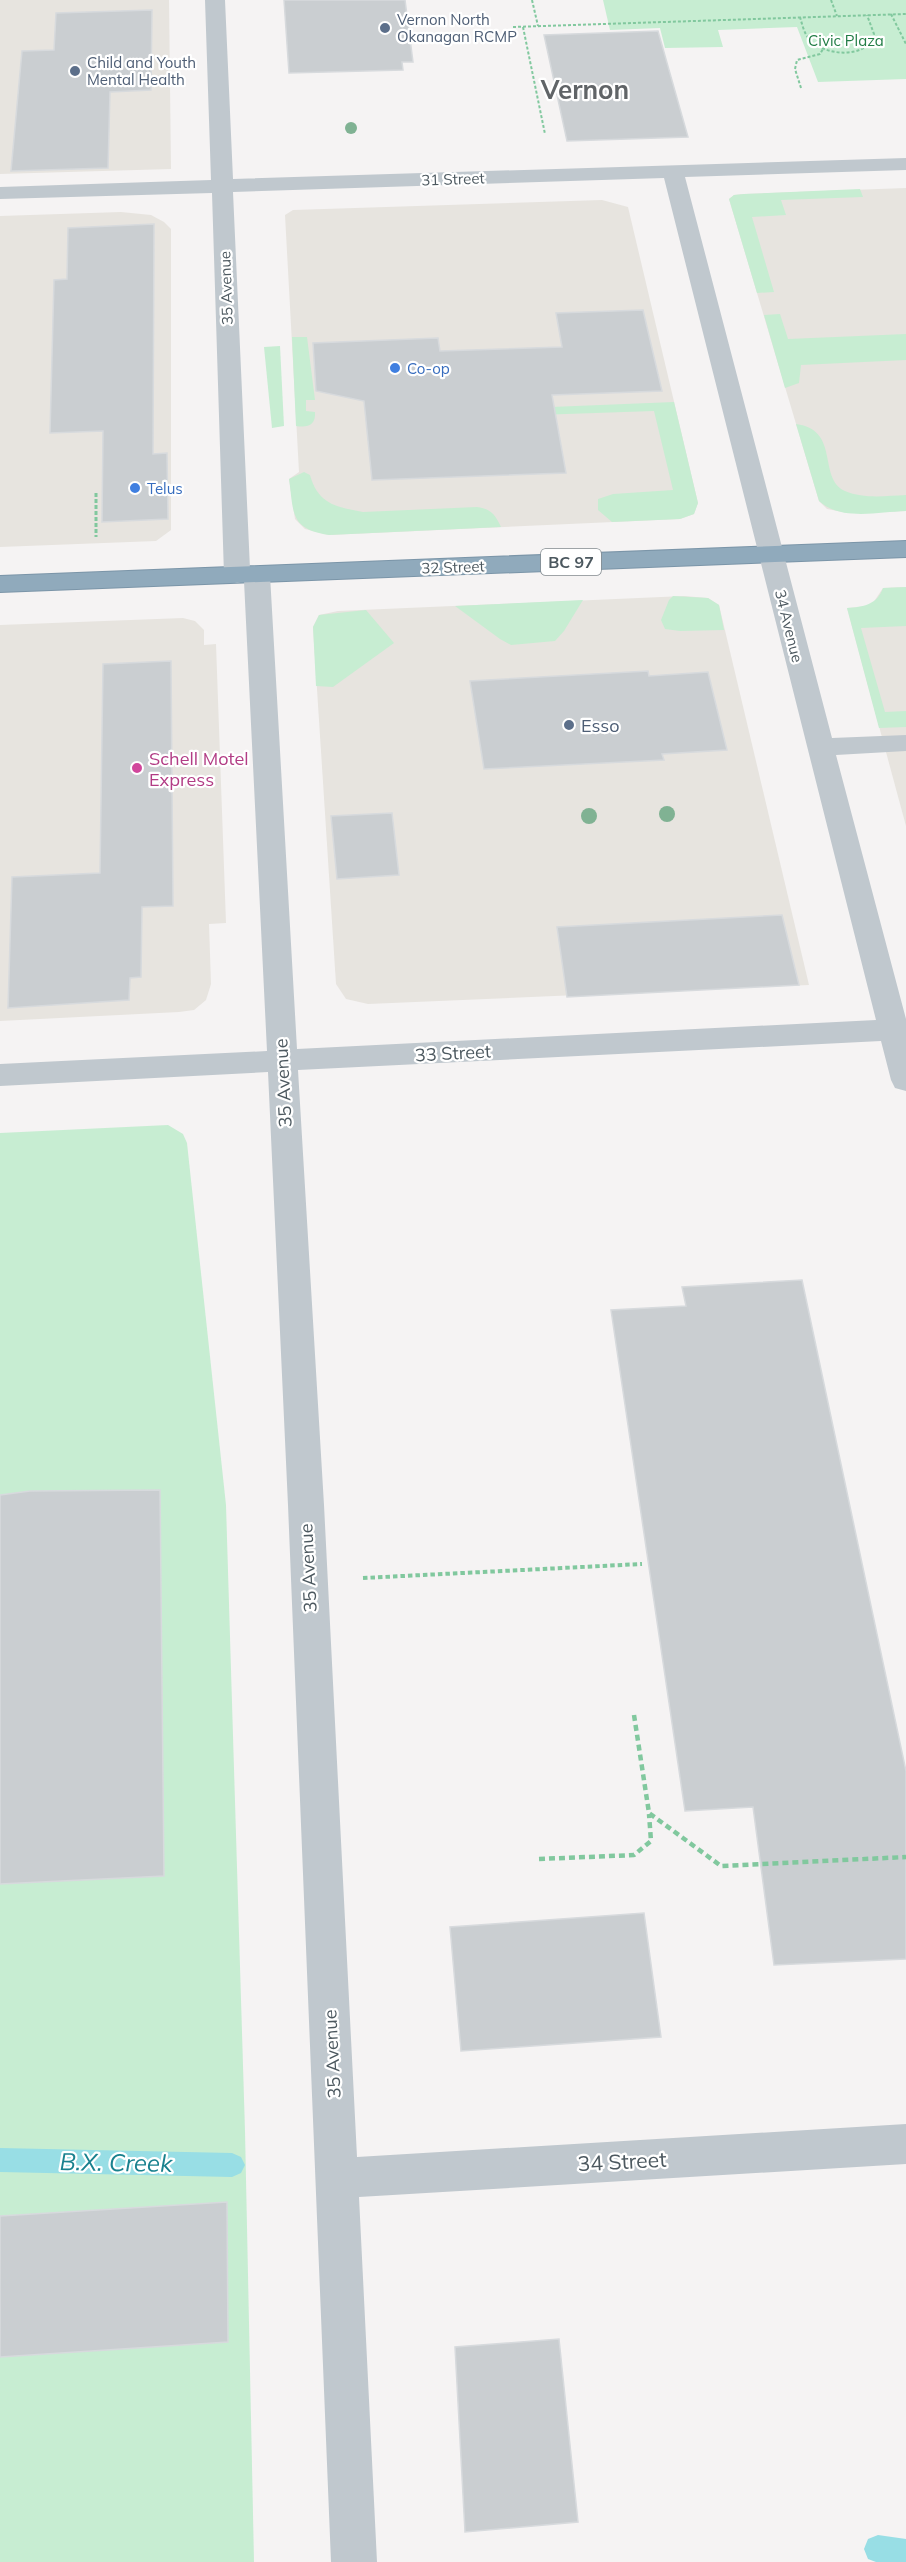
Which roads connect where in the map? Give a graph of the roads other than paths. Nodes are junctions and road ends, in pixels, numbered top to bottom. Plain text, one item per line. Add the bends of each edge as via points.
1 (215, 0) edge
2 (906, 164) edge
3 (673, 172) junction
4 (222, 187) junction
5 (0, 193) edge
6 (906, 549) edge
7 (771, 554) junction
8 (247, 575) junction
9 (0, 584) edge
10 (906, 743) edge
11 (820, 747) junction
12 (900, 1029) edge
13 (281, 1062) junction
14 (0, 1075) edge
15 (906, 1080) edge
16 (906, 2144) edge
17 (338, 2178) junction
18 (354, 2562) edge

1 - 4 street, 35 Avenue
2 - 3 street, 31 Street
3 - 4 street, 31 Street
3 - 7 street, 34 Avenue
4 - 5 street, 31 Street
4 - 8 street, 35 Avenue
6 - 7 highway, 32 Street / BC 97
7 - 8 highway, 32 Street / BC 97
7 - 11 street, 34 Avenue
8 - 9 highway, 32 Street / BC 97
8 - 13 street, 35 Avenue
10 - 11 street
11 - 12 street, 34 Avenue
12 - 13 street, 33 Street
12 - 15 street, 34 Avenue
13 - 14 street, 33 Street
13 - 17 street, 35 Avenue
16 - 17 street, 34 Street
17 - 18 street, 35 Avenue

